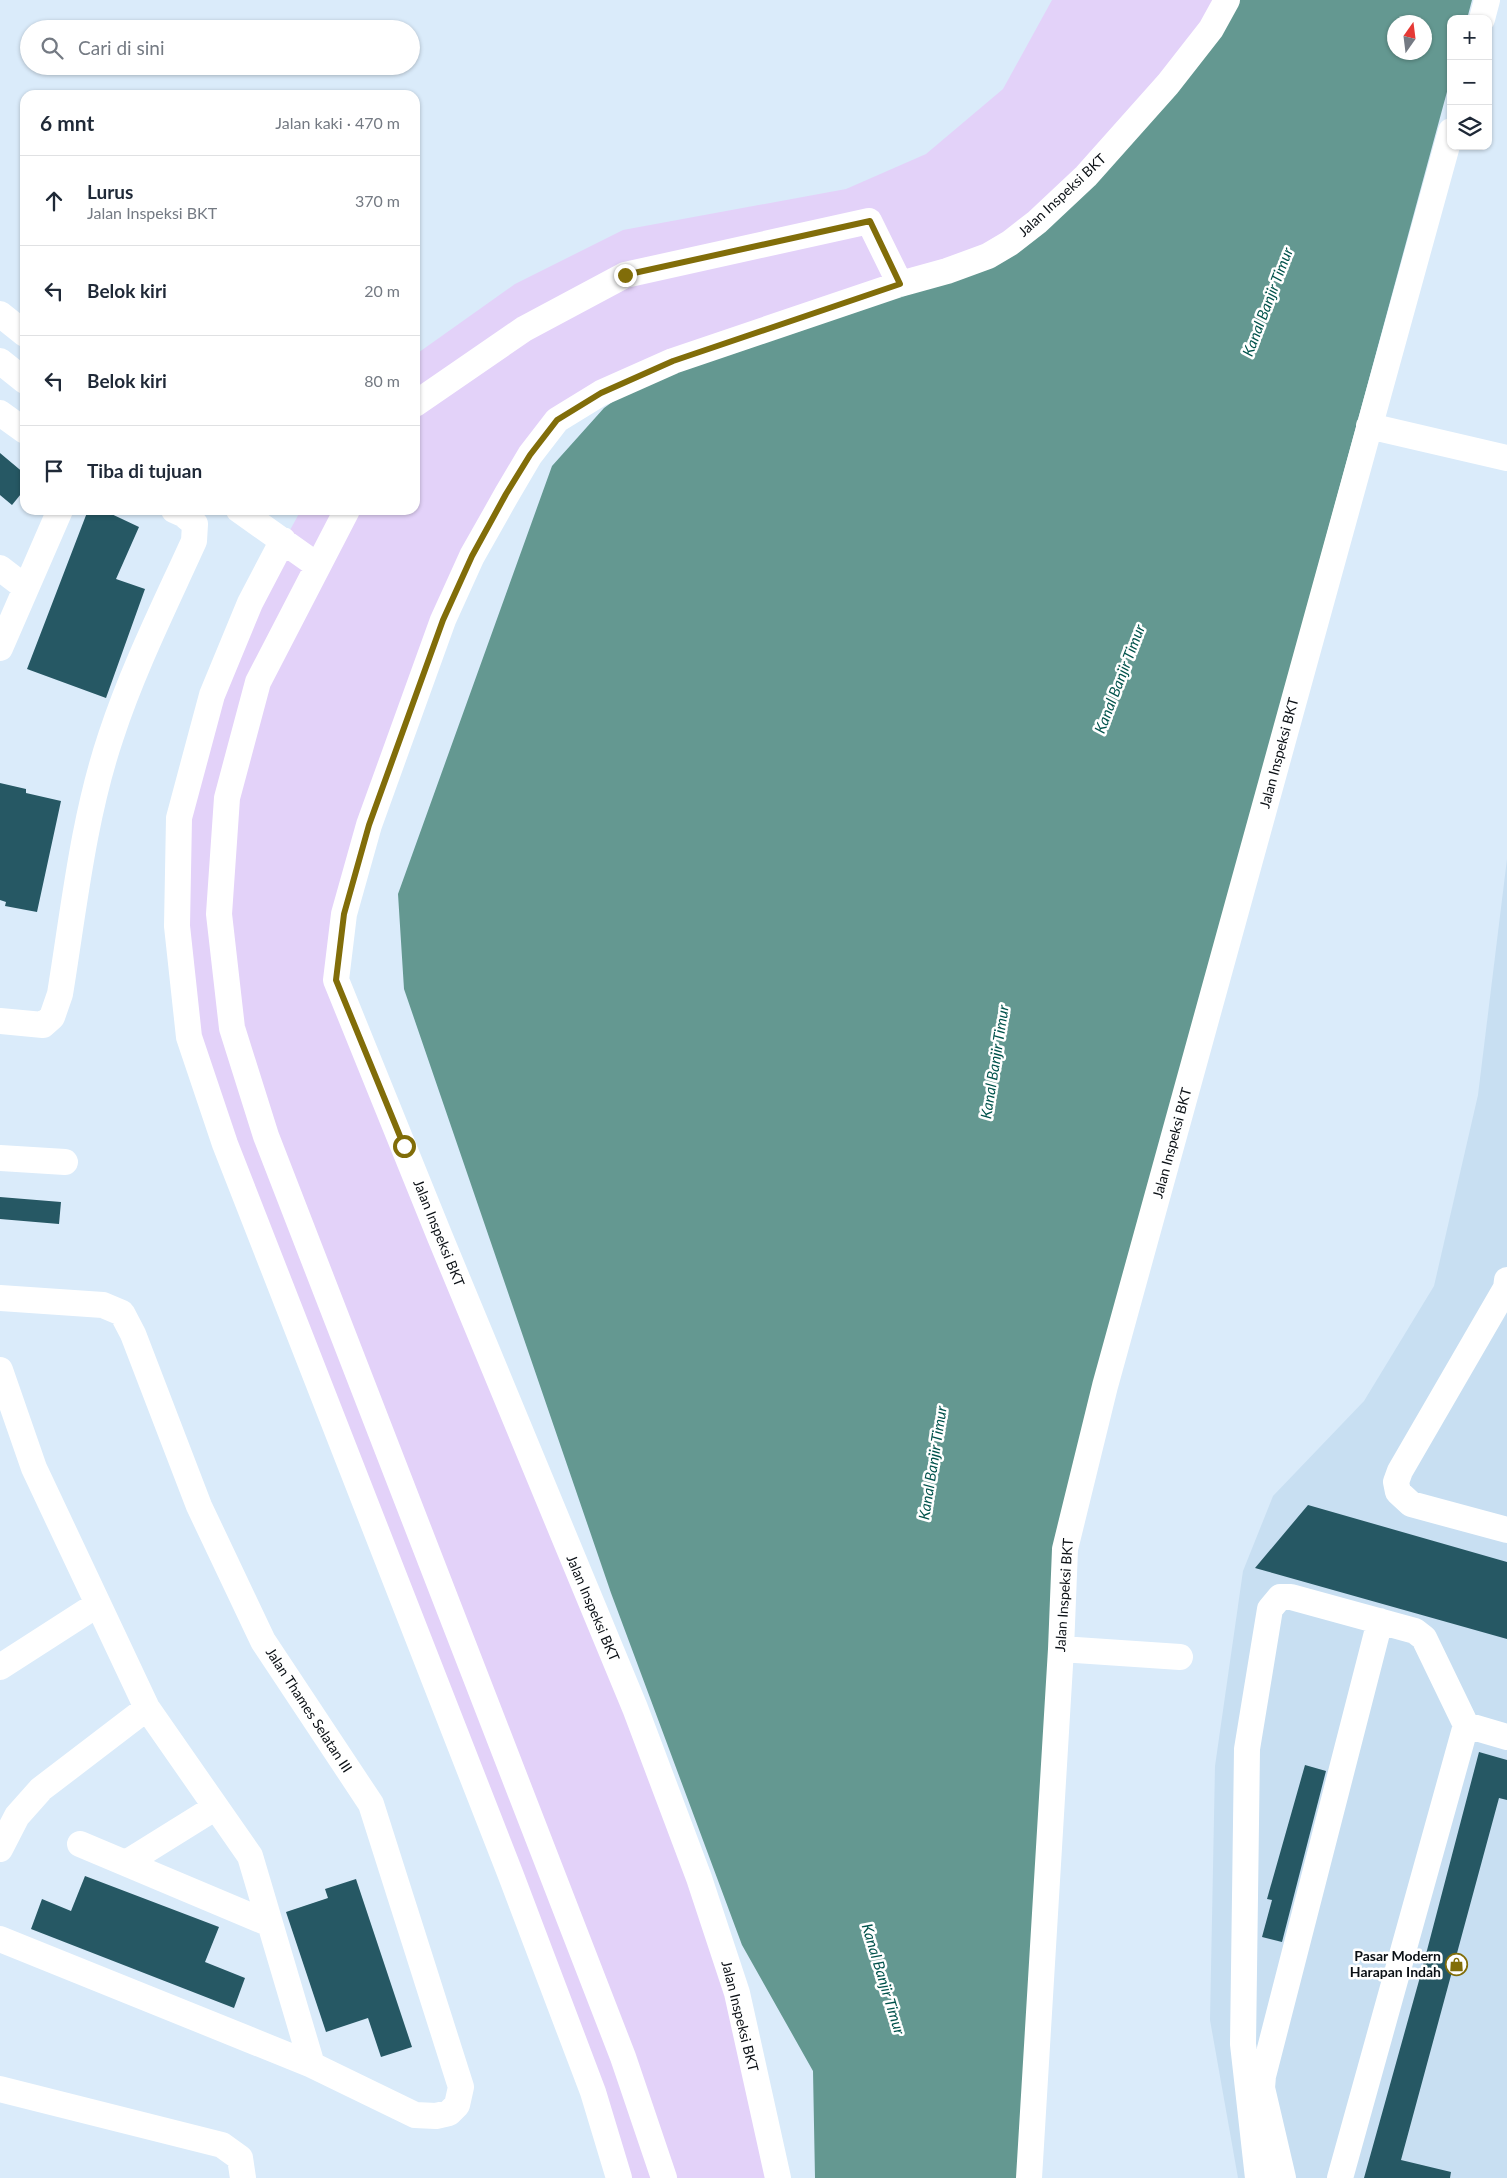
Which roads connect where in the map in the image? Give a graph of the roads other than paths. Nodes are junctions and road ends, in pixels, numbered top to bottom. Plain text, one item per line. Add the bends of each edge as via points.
1 (1226, 0) edge
2 (1487, 0) edge
3 (1483, 15) edge
4 (1447, 145) edge
5 (900, 284) junction
6 (0, 314) edge
7 (20, 330) edge
8 (0, 361) edge
9 (20, 377) edge
10 (420, 401) edge
11 (0, 413) edge
12 (1369, 426) junction
13 (20, 427) edge
14 (1507, 458) edge
15 (58, 515) edge
16 (184, 515) edge
17 (246, 515) edge
18 (344, 515) edge
19 (283, 540) junction
20 (318, 566) junction
21 (0, 568) edge
22 (26, 588) junction
23 (0, 648) edge
24 (0, 1021) edge
25 (0, 1158) edge
26 (65, 1162) dead end
27 (1507, 1285) edge
28 (0, 1298) edge
29 (0, 1370) edge
30 (1507, 1530) edge
31 (98, 1604) junction
32 (1380, 1621) junction
33 (1061, 1649) junction
34 (1180, 1657) dead end
35 (0, 1667) edge
36 (147, 1708) junction
37 (1466, 1726) junction
38 (1507, 1737) edge
39 (216, 1807) junction
40 (8, 1812) edge
41 (80, 1844) dead end
42 (0, 1849) edge
43 (126, 1863) junction
44 (270, 1924) junction
45 (0, 1939) edge
46 (312, 2065) junction
47 (0, 2089) edge
48 (243, 2178) edge
49 (619, 2178) edge
50 (664, 2178) edge
51 (778, 2178) edge
52 (1029, 2178) edge
53 (1258, 2178) edge
54 (1283, 2178) edge
55 (1340, 2178) edge

1 - 5 street, Jalan Inspeksi BKT via 1211,29 1168,84 1086,176 1037,222 988,256
2 - 3 street
4 - 12 street, Jalan Inspeksi BKT
5 - 10 street via 870,221 625,275 524,329
5 - 51 street, Jalan Inspeksi BKT via 673,361 601,393 557,420 506,494 472,556 443,620 369,825 344,914 336,980 635,1708 695,1869 738,1993
6 - 7 street
8 - 9 street
11 - 13 street
12 - 14 street
12 - 33 street, Jalan Inspeksi BKT via 1078,1491 1065,1549
15 - 22 street
16 - 24 street via 195,524 194,541 147,643 111,737 88,821 60,994 52,1017 43,1025
17 - 19 street
18 - 20 street
19 - 20 street
19 - 49 street via 250,603 212,695 179,818 177,926 189,1037 228,1153 593,2092
20 - 50 street via 258,682 227,798 219,914 232,1028 266,1136 623,2057
21 - 22 street
22 - 23 street
25 - 26 street
27 - 30 street via 1396,1482 1398,1492 1411,1504
28 - 46 street, Jalan Thames Selatan III via 103,1305 122,1313 133,1334 198,1506 263,1641 371,1804 461,2087 457,2105 449,2113 415,2115
29 - 31 street via 34,1468
31 - 35 street
31 - 36 street
32 - 37 street via 1416,1631 1424,1638
32 - 53 street via 1291,1596 1280,1597 1270,1609 1247,1759 1243,2044
32 - 54 street via 1263,2076 1262,2088
33 - 34 street
33 - 52 street, Jalan Inspeksi BKT
36 - 39 street
36 - 40 street
37 - 38 street
37 - 55 street
39 - 43 street
39 - 44 street via 250,1856
40 - 42 street
41 - 43 street
43 - 44 street
44 - 46 street
45 - 46 street
47 - 48 street via 222,2145 240,2158

